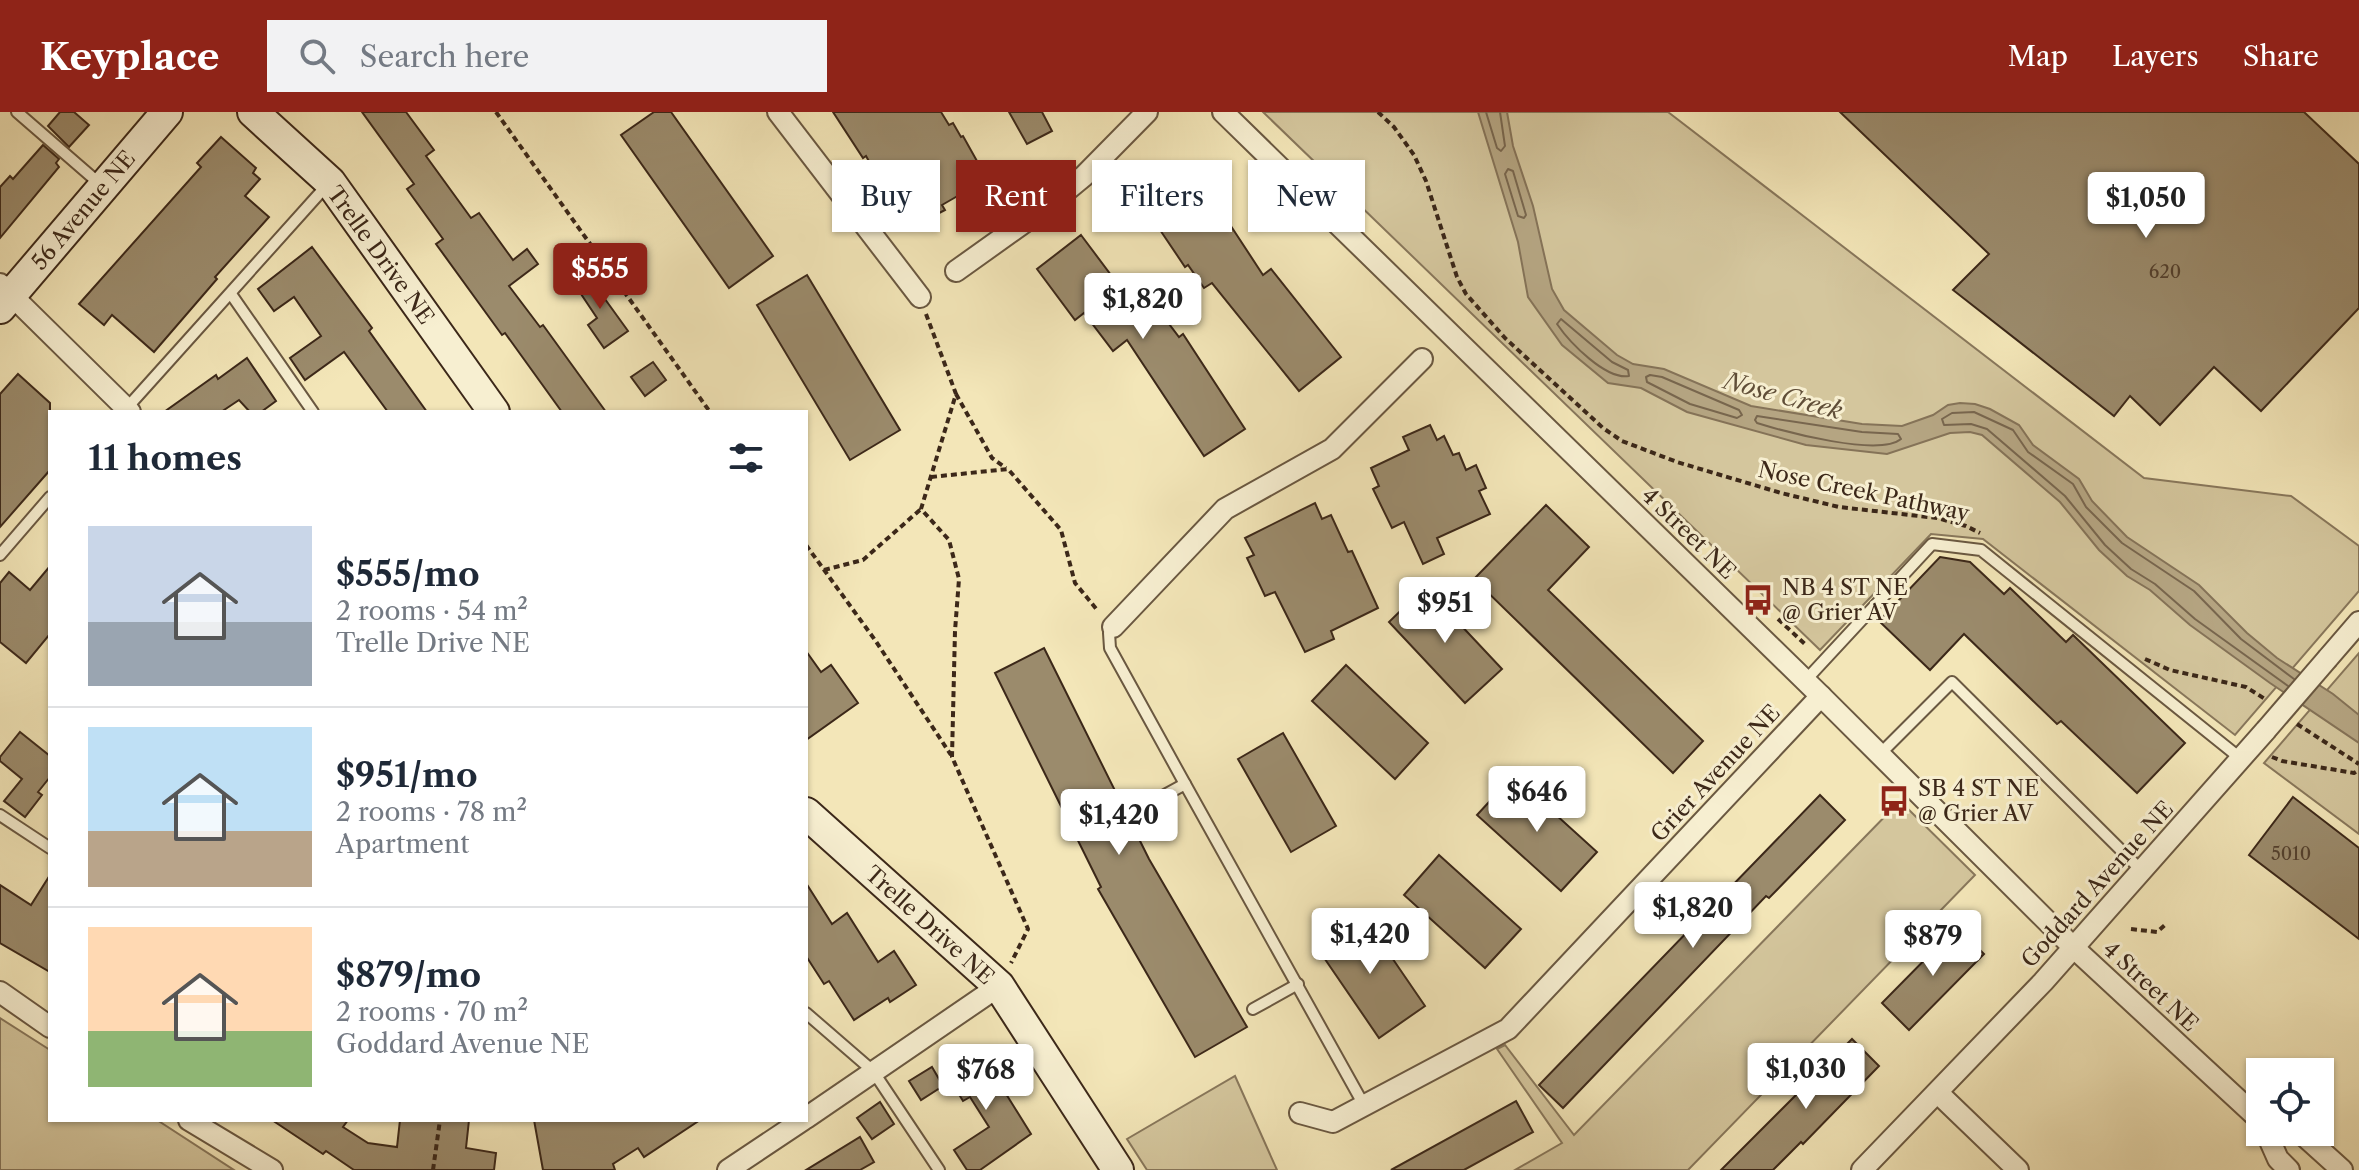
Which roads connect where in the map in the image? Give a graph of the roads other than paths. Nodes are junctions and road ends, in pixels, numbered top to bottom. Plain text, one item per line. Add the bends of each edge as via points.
1 (17, 112) edge
2 (167, 112) edge
3 (253, 112) edge
4 (778, 112) edge
5 (1147, 112) edge
6 (1223, 112) edge
7 (330, 182) junction
8 (101, 186) junction
9 (956, 271) dead end
10 (231, 294) junction
11 (4, 295) edge
12 (920, 297) road end
13 (1422, 359) dead end
14 (126, 410) edge
15 (128, 410) edge
16 (312, 410) edge
17 (493, 410) edge
18 (48, 499) edge
19 (0, 555) edge
20 (2359, 622) edge
21 (1111, 630) joint
22 (1805, 681) junction
23 (1821, 696) junction
24 (1880, 754) junction
25 (2240, 758) junction
26 (1185, 784) junction
27 (1143, 807) dead end
28 (0, 815) edge
29 (808, 815) edge
30 (48, 847) edge
31 (2142, 871) junction
32 (2074, 948) junction
33 (1298, 984) junction
34 (999, 986) junction
35 (0, 992) edge
36 (1253, 1009) dead end
37 (808, 1015) edge
38 (48, 1026) edge
39 (873, 1071) junction
40 (1938, 1093) junction
41 (1365, 1107) junction
42 (2246, 1107) edge
43 (1300, 1113) dead end
44 (808, 1116) edge
45 (192, 1122) edge
46 (800, 1122) edge
47 (2272, 1146) edge
48 (2315, 1146) edge
49 (750, 1164) edge
50 (272, 1170) edge
51 (728, 1170) edge
52 (939, 1170) edge
53 (1118, 1170) edge
54 (1862, 1170) edge
55 (2018, 1170) edge
56 (2289, 1170) edge
57 (2342, 1170) edge

1 - 8 lane
2 - 8 street, 56 Avenue NE
3 - 7 street, Trelle Drive NE
4 - 12 street
5 - 9 street via 1084,176
6 - 22 street, 4 Street NE
7 - 10 lane
7 - 17 street, Trelle Drive NE
8 - 11 street, 56 Avenue NE
10 - 15 lane
10 - 16 lane
11 - 14 street
13 - 21 street via 1332,449 1225,509
18 - 19 lane
20 - 25 street, Goddard Avenue NE, bridge
21 - 26 lane via 1110,648
22 - 23 street, 4 Street NE
22 - 25 lane via 1932,544 1981,550
23 - 24 street, 4 Street NE
23 - 41 street, Grier Avenue NE via 1508,1029
24 - 31 lane via 1952,682
24 - 32 street, 4 Street NE
25 - 31 street, Goddard Avenue NE
26 - 27 lane
26 - 33 lane
28 - 30 lane
29 - 34 street, Trelle Drive NE
31 - 32 street, Goddard Avenue NE
32 - 40 street, Goddard Avenue NE
32 - 42 street, 4 Street NE
33 - 36 lane
33 - 41 lane
34 - 39 street
34 - 53 street, Trelle Drive NE
35 - 38 street
37 - 39 lane
39 - 44 street
39 - 52 lane
40 - 54 street, Goddard Avenue NE
40 - 55 street
41 - 43 street, Grier Avenue NE via 1333,1122
45 - 50 street
46 - 49 street
47 - 56 street
48 - 57 street
49 - 51 street

